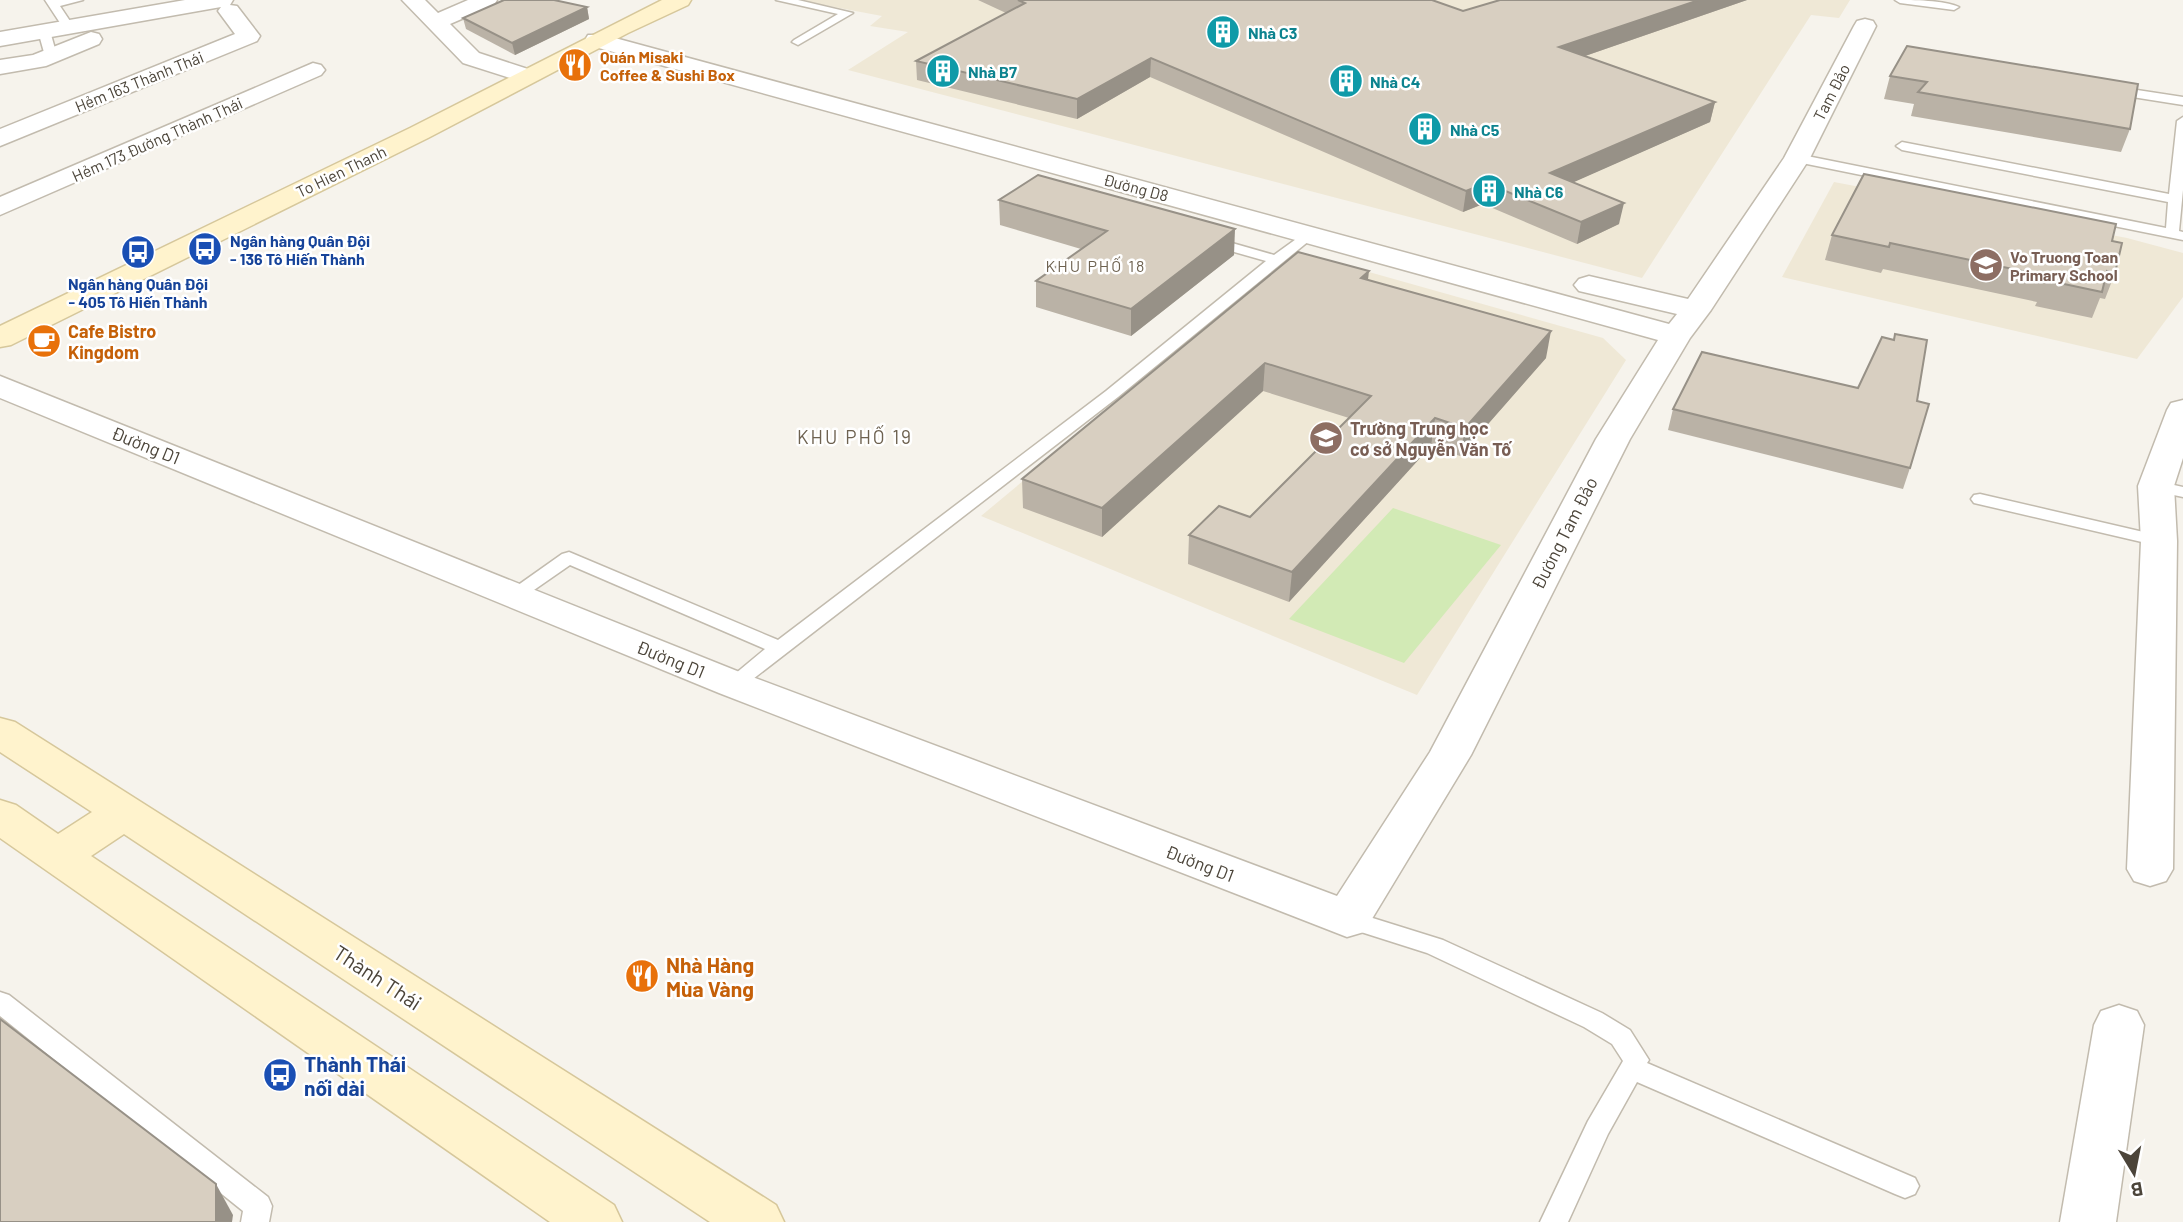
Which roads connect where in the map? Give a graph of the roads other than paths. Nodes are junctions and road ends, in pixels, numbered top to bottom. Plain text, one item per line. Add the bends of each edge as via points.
1 (78, 0) edge
2 (413, 0) edge
3 (486, 0) edge
4 (680, 0) edge
5 (781, 0) edge
6 (1900, 0) edge
7 (51, 2) edge
8 (225, 6) edge
9 (1954, 7) dead end
10 (150, 13) junction
11 (436, 22) junction
12 (1865, 26) dead end
13 (68, 27) junction
14 (620, 28) junction
15 (44, 31) junction
16 (0, 39) edge
17 (596, 40) junction
18 (797, 42) dead end
19 (51, 56) junction
20 (0, 67) edge
21 (313, 70) dead end
22 (526, 76) junction
23 (2100, 89) edge
24 (2183, 101) edge
25 (2183, 121) edge
26 (0, 138) edge
27 (1902, 146) dead end
28 (1106, 156) junction
29 (1797, 158) junction
30 (1082, 172) junction
31 (1059, 187) edge
32 (2175, 199) junction
33 (0, 208) edge
34 (1310, 233) junction
35 (2177, 235) edge
36 (1200, 238) edge
37 (1277, 260) junction
38 (1483, 270) junction
39 (1686, 323) junction
40 (0, 338) edge
41 (0, 386) edge
42 (2183, 410) edge
43 (2169, 489) edge
44 (1980, 499) dead end
45 (2159, 541) junction
46 (514, 595) junction
47 (779, 648) junction
48 (733, 684) junction
49 (0, 732) edge
50 (125, 812) junction
51 (0, 816) edge
52 (59, 855) junction
53 (2150, 869) dead end
54 (1347, 919) junction
55 (0, 1002) edge
56 (2119, 1025) dead end
57 (1632, 1068) junction
58 (1905, 1186) dead end
59 (255, 1222) edge
60 (594, 1222) edge
61 (756, 1222) edge
62 (1554, 1222) edge
63 (2088, 1222) edge

1 - 7 lane
2 - 11 street
3 - 11 street
4 - 14 main road, To Hien Thanh
5 - 18 lane via 848,13
6 - 9 lane
7 - 13 lane
8 - 10 street
8 - 26 street, Hẻm 163 Thành Thái via 249,36
10 - 13 street
10 - 19 street
11 - 22 street via 471,58
12 - 29 street, Tam Đảo
13 - 15 street
14 - 17 main road, To Hien Thanh
14 - 28 street, Đường D8
15 - 16 street
15 - 19 lane
17 - 22 main road, To Hien Thanh
17 - 30 street, Đường D8
19 - 20 street
21 - 33 street, Hẻm 173 Đường Thành Thái
22 - 40 main road, To Hien Thanh
23 - 24 lane
25 - 32 lane
27 - 32 lane
28 - 30 street
28 - 38 street, Đường D8
29 - 35 lane
29 - 39 street, Đường Tam Đảo
30 - 31 lane
30 - 34 street, Đường D8
32 - 35 lane
34 - 37 lane
34 - 38 street, Đường D8
36 - 37 lane
37 - 47 lane via 1112,394
38 - 39 street, Đường D8
39 - 54 street, Đường Tam Đảo via 1613,439 1450,755
41 - 46 street, Đường D1
42 - 43 street
43 - 45 street
44 - 45 lane
45 - 53 street
46 - 47 lane via 569,558
46 - 48 street, Đường D1
47 - 48 lane
48 - 54 street, Đường D1
49 - 50 main road, Thành Thái
50 - 52 main road
50 - 61 main road, Thành Thái
51 - 52 main road
52 - 60 main road
54 - 57 lane via 1435,946 1593,1020 1621,1037 1636,1060
55 - 59 lane via 258,1206
56 - 63 street
57 - 58 lane
57 - 62 lane via 1597,1129

